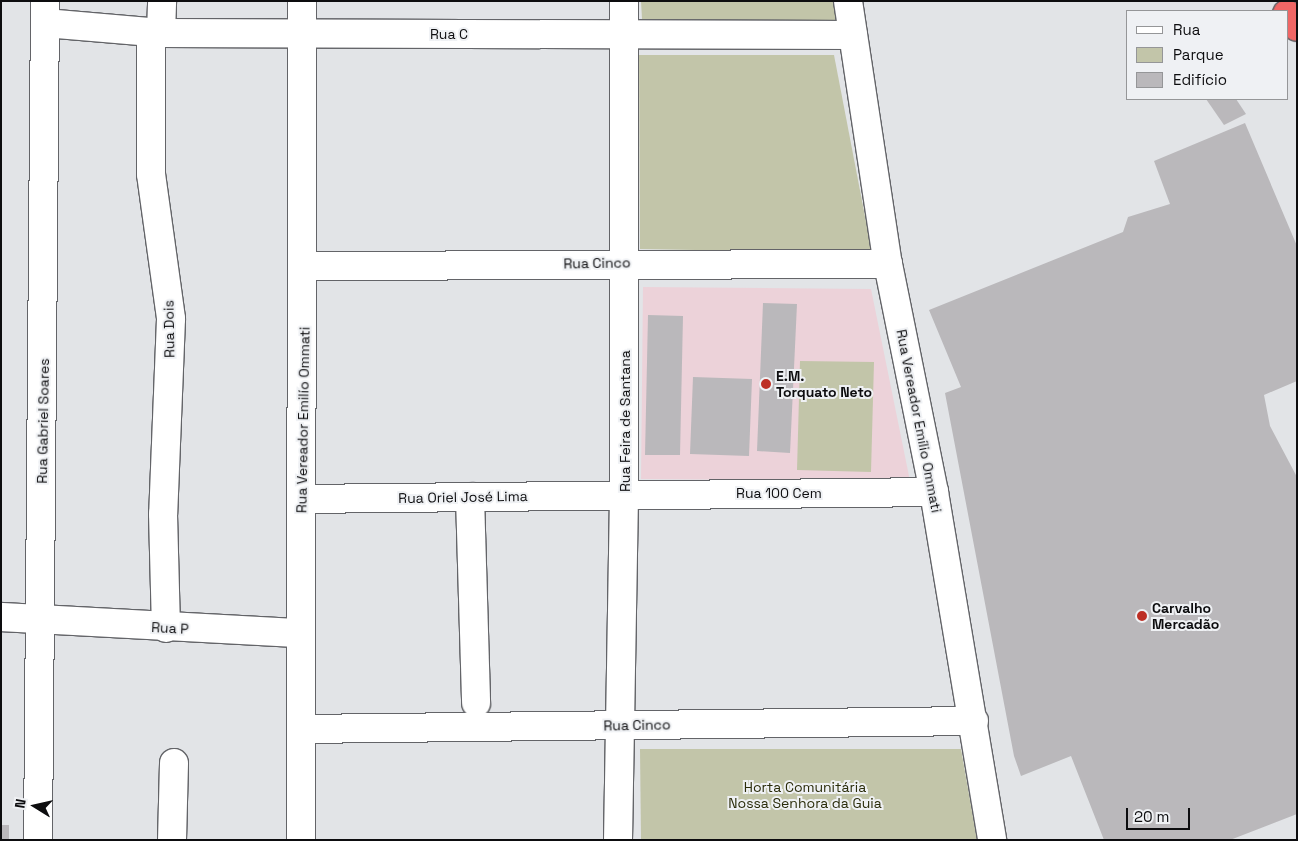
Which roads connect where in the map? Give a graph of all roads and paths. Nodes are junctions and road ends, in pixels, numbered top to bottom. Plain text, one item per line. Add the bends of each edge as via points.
1 (162, 1) edge
2 (302, 1) edge
3 (624, 1) edge
4 (848, 1) edge
5 (45, 12) edge
6 (1288, 15) edge
7 (1297, 27) edge
8 (156, 32) junction
9 (302, 34) junction
10 (624, 35) junction
11 (853, 35) junction
12 (625, 263) junction
13 (888, 264) junction
14 (305, 266) junction
15 (934, 492) junction
16 (624, 494) junction
17 (470, 496) junction
18 (301, 499) junction
19 (1, 618) edge
20 (39, 618) junction
21 (166, 628) junction
22 (301, 633) junction
23 (476, 703) dead end
24 (974, 722) junction
25 (621, 725) junction
26 (300, 729) junction
27 (174, 763) dead end
28 (38, 840) edge
29 (172, 840) edge
30 (301, 840) edge
31 (618, 840) edge
32 (992, 840) edge

1 - 8 street, Rua Dois
2 - 9 street, Rua Vereador Emilío Ommati
3 - 10 street, Rua Feira de Santana
4 - 11 street, Rua Vereador Emílio Ommati
5 - 8 street, Rua C
5 - 20 street, Rua Gabriel Soares
6 - 7 highway
8 - 9 street, Rua C
8 - 21 street, Rua Dois via 150,174 171,319 163,514
9 - 10 street, Rua C
9 - 14 street, Rua Vereador Emilío Ommati
10 - 11 street, Rua C
10 - 12 street, Rua Feira de Santana
11 - 13 street, Rua Vereador Emílio Ommati
12 - 13 street, Rua Cinco
12 - 14 street, Rua Cinco
12 - 16 street, Rua Feira de Santana
13 - 15 street, Rua Vereador Emílio Ommati
14 - 18 street, Rua Vereador Emilío Ommati
15 - 16 street, Rua 100 Cem
15 - 24 street, Rua Vereador Emílio Ommati
16 - 17 street, Rua Oriel José Lima
16 - 25 street, Rua Feira de Santana
17 - 18 street, Rua Oriel José Lima
17 - 23 street
18 - 22 street, Rua Vereador Emilío Ommati
19 - 20 street, Rua P
20 - 21 street, Rua P
20 - 28 street, Rua Gabriel Soares
21 - 22 street, Rua P
22 - 26 street, Rua Vereador Emilío Ommati
24 - 25 street, Rua Cinco
24 - 32 street, Rua Vereador Emílio Ommati
25 - 26 street, Rua Cinco
25 - 31 street, Rua Feira de Santana
26 - 30 street, Rua Vereador Emilío Ommati
27 - 29 street

